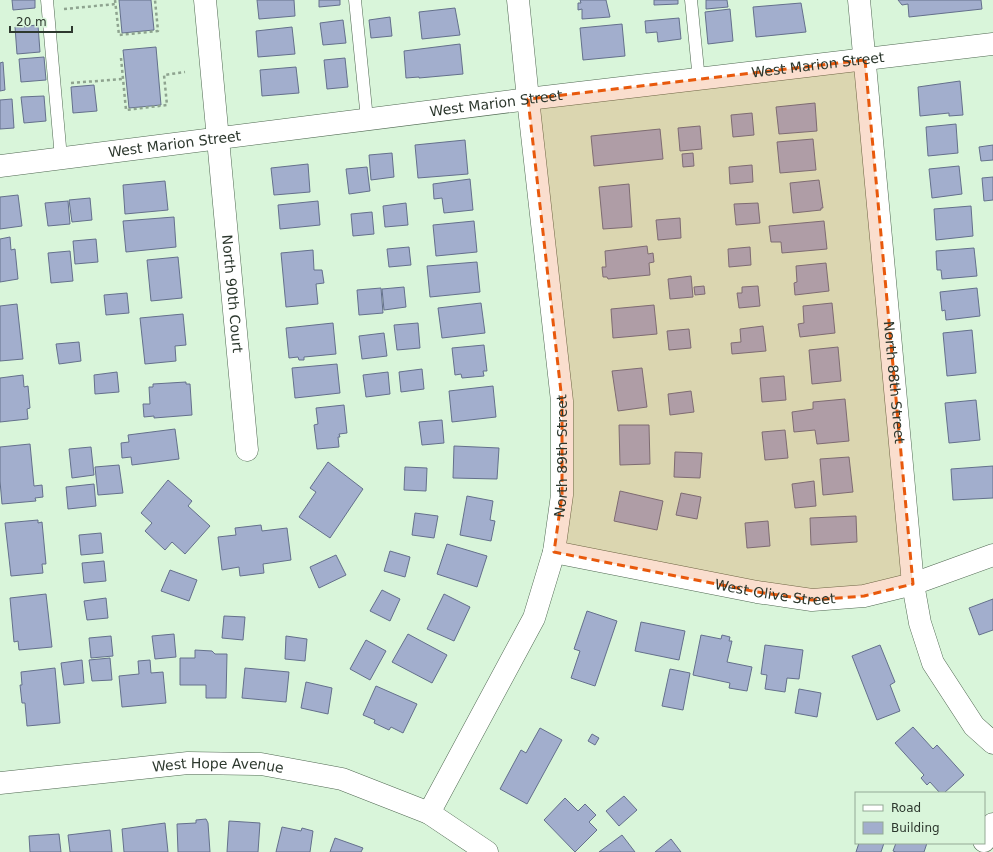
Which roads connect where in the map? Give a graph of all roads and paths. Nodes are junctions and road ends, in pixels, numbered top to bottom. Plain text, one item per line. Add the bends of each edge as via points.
1 (155, 0) edge
2 (205, 0) edge
3 (355, 0) edge
4 (518, 0) edge
5 (691, 0) edge
6 (859, 0) edge
7 (115, 2) edge
8 (47, 5) edge
9 (993, 44) edge
10 (121, 58) dead end
11 (865, 60) junction
12 (185, 72) dead end
13 (123, 78) junction
14 (699, 80) junction
15 (54, 85) junction
16 (528, 99) junction
17 (367, 119) junction
18 (218, 138) junction
19 (61, 158) junction
20 (0, 166) edge
21 (247, 450) dead end
22 (554, 552) junction
23 (993, 555) edge
24 (913, 584) junction
25 (993, 743) edge
26 (0, 783) edge
27 (429, 813) junction
28 (993, 824) edge
29 (985, 840) edge
30 (487, 852) edge

1 - 7 path via 158,32 119,35
2 - 18 street, North 90th Court
3 - 17 lane
4 - 16 street, North 89th Street
5 - 14 lane
6 - 11 street, North 88th Street
7 - 8 path
8 - 15 lane
9 - 11 street, West Marion Street
10 - 13 path
11 - 14 street, West Marion Street
11 - 24 street, North 88th Street
12 - 13 path via 164,74 167,106 126,110
13 - 15 path
14 - 16 street, West Marion Street
15 - 19 lane
16 - 17 street, West Marion Street
16 - 22 street, North 89th Street via 562,401 562,495
17 - 18 street, West Marion Street
18 - 19 street, West Marion Street
18 - 21 street, North 90th Court
19 - 20 street, West Marion Street
22 - 24 street, West Olive Street via 757,592 812,600 864,596
22 - 27 street, North 89th Street via 534,618
23 - 24 street, West Olive Street
24 - 25 street, North 88th Street via 920,624 933,663 974,726
26 - 27 street, West Hope Avenue via 188,763 261,764 342,779
27 - 30 street
28 - 29 street

